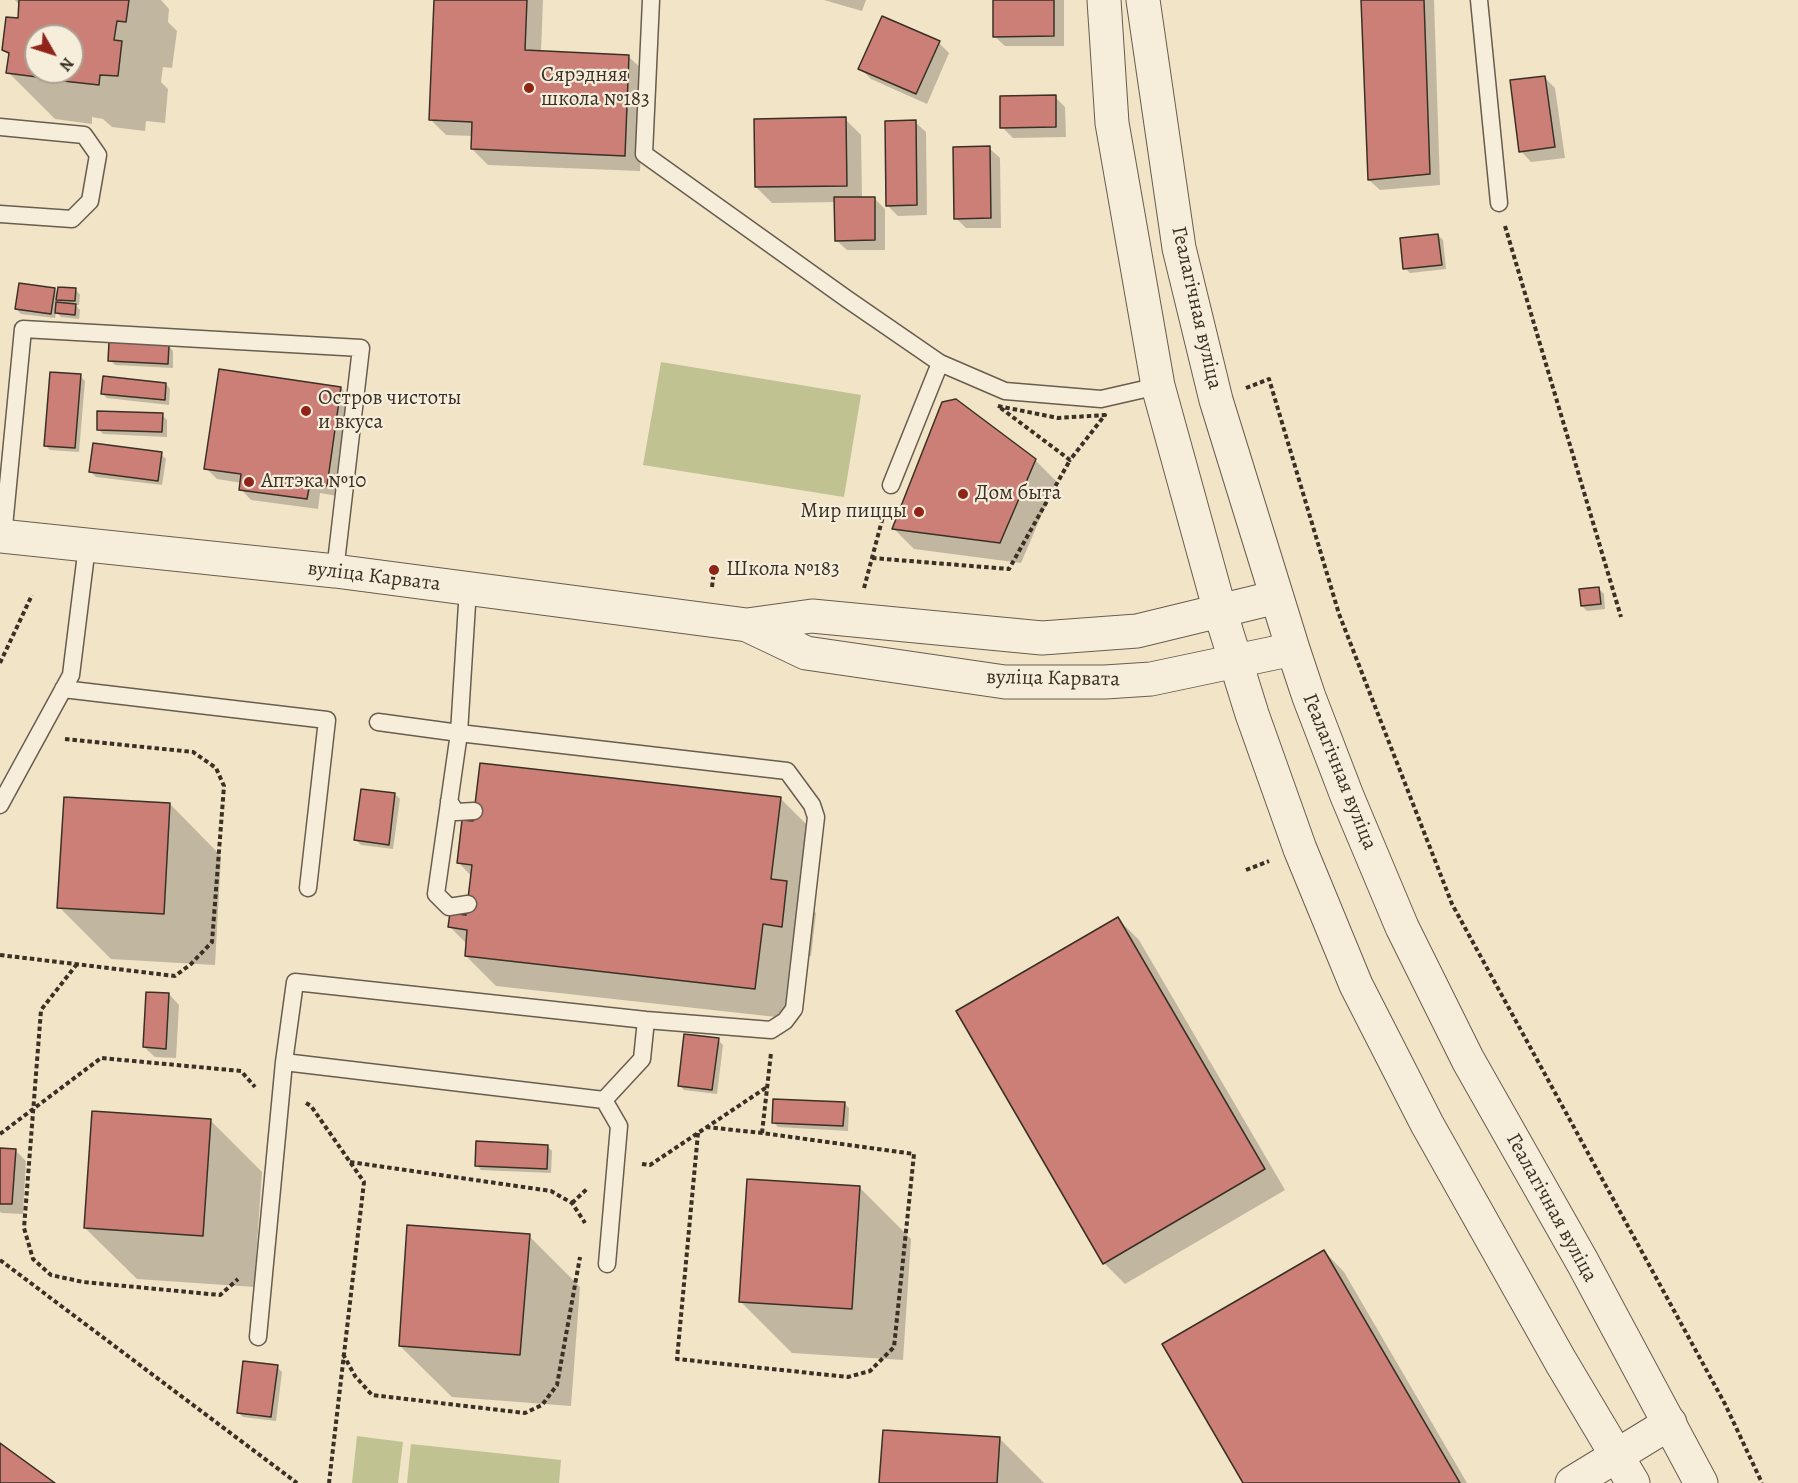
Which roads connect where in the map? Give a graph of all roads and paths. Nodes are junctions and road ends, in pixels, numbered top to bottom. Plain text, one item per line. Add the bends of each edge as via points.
1 (651, 0) edge
2 (1104, 0) edge
3 (1143, 0) edge
4 (1479, 0) edge
5 (0, 127) edge
6 (1499, 204) joint
7 (0, 214) edge
8 (940, 363) junction
9 (1269, 379) dead end
10 (1158, 386) junction
11 (1070, 460) junction
12 (891, 484) joint
13 (1, 537) edge
14 (87, 546) junction
15 (872, 558) junction
16 (335, 571) junction
17 (468, 588) junction
18 (863, 589) dead end
19 (32, 595) dead end
20 (1276, 597) junction
21 (1220, 611) junction
22 (1621, 616) dead end
23 (747, 625) junction
24 (1293, 649) junction
25 (1236, 662) junction
26 (0, 663) edge
27 (63, 689) junction
28 (378, 722) dead end
29 (459, 734) junction
30 (61, 739) dead end
31 (448, 801) junction
32 (0, 805) edge
33 (474, 811) dead end
34 (308, 888) dead end
35 (468, 904) dead end
36 (0, 955) edge
37 (77, 964) junction
38 (646, 1020) junction
39 (773, 1029) junction
40 (284, 1062) junction
41 (767, 1087) junction
42 (281, 1089) junction
43 (260, 1092) dead end
44 (604, 1100) junction
45 (33, 1110) junction
46 (706, 1127) junction
47 (698, 1133) junction
48 (762, 1133) junction
49 (0, 1134) edge
50 (616, 1161) junction
51 (350, 1162) junction
52 (572, 1203) junction
53 (586, 1224) dead end
54 (582, 1247) dead end
55 (0, 1260) edge
56 (607, 1263) dead end
57 (241, 1277) dead end
58 (258, 1337) dead end
59 (343, 1354) junction
60 (1670, 1423) junction
61 (1624, 1469) edge
62 (297, 1483) edge
63 (329, 1483) edge
64 (1572, 1483) edge
65 (1701, 1483) edge
66 (1762, 1483) edge

1 - 8 lane via 644,154
2 - 10 street via 1112,123
3 - 20 street, Геалагічная вуліца via 1179,248 1216,400
4 - 6 lane
5 - 7 lane via 84,135 98,155 90,201 72,219
6 - 22 path
8 - 10 lane via 1005,391 1101,399
8 - 12 lane
9 - 66 path via 1339,614 1452,904 1725,1404
10 - 21 street
11 - 11 path via 1105,415 1058,418 998,406
11 - 15 path via 1009,569
12 - 15 path
13 - 14 street, вуліца Карвата
13 - 16 lane via 23,329 361,348
14 - 16 street, вуліца Карвата
14 - 27 lane via 71,675
15 - 18 path
16 - 17 street, вуліца Карвата
17 - 23 street, вуліца Карвата
17 - 29 lane
19 - 26 path
20 - 21 street, вуліца Карвата
20 - 24 street, Геалагічная вуліца
21 - 23 street, вуліца Карвата via 1137,631 1042,638 812,616
21 - 25 street
23 - 25 street, вуліца Карвата via 806,652 1005,682 1151,679
24 - 25 street, вуліца Карвата
24 - 60 street, Геалагічная вуліца via 1347,796 1402,927 1468,1060
25 - 61 street via 1300,849 1356,985 1433,1135
27 - 32 lane
27 - 34 lane via 327,720
28 - 29 lane
29 - 31 lane
29 - 39 lane via 787,771 816,817 795,1010
30 - 37 path via 193,752 216,768 224,786 212,942 175,976
31 - 33 lane via 456,812
31 - 35 lane via 436,894 449,907
36 - 37 path
37 - 45 path via 41,1010
38 - 39 lane
38 - 40 lane via 295,982
38 - 44 lane via 642,1059
39 - 41 path
40 - 42 lane
40 - 44 lane
41 - 46 path
41 - 48 path
42 - 51 path via 310,1106
42 - 58 lane
43 - 45 path via 241,1071 101,1058
44 - 50 lane via 619,1126
45 - 49 path
45 - 57 path via 24,1228 33,1259 51,1275 83,1282 220,1295
46 - 47 path
46 - 48 path
47 - 48 path via 677,1359 848,1377 870,1371 894,1347 914,1154
47 - 50 path via 650,1165
50 - 52 path
50 - 56 lane
51 - 52 path via 551,1191
51 - 59 path via 364,1182
52 - 53 path
54 - 59 path via 557,1385 542,1405 525,1413 372,1395
55 - 62 path
59 - 63 path
60 - 61 street
60 - 65 street, Геалагічная вуліца
61 - 64 street

